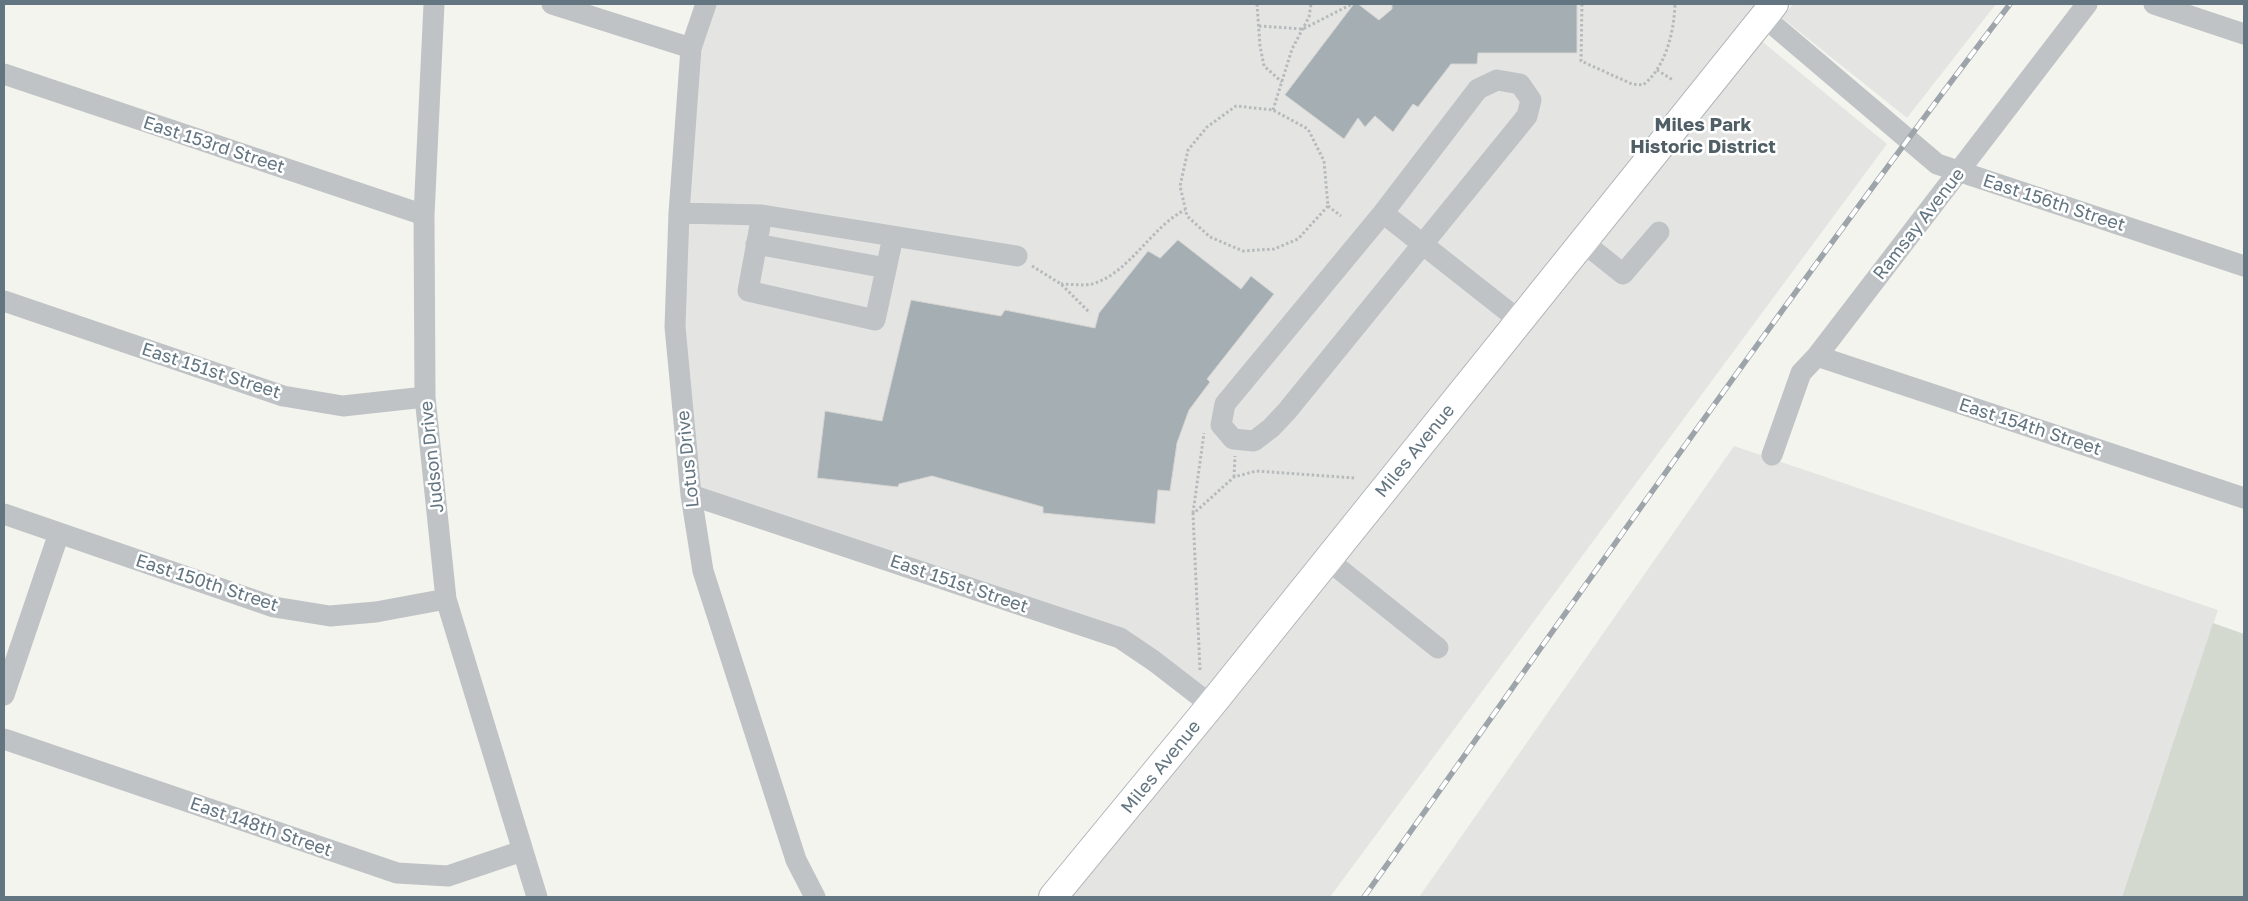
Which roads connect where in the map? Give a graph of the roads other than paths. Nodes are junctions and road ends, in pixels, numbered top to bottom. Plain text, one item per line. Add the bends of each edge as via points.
1 (434, 4) edge
2 (552, 4) edge
3 (706, 4) edge
4 (2087, 4) edge
5 (2154, 4) edge
6 (1769, 10) edge
7 (2244, 34) edge
8 (691, 48) junction
9 (4, 74) edge
10 (1960, 171) junction
11 (679, 213) junction
12 (1383, 213) junction
13 (424, 215) junction
14 (762, 215) junction
15 (1659, 232) dead end
16 (893, 237) junction
17 (1584, 242) junction
18 (1422, 243) junction
19 (756, 244) junction
20 (1017, 256) road end
21 (2244, 266) edge
22 (886, 268) junction
23 (4, 301) edge
24 (1520, 321) junction
25 (1817, 356) junction
26 (425, 397) junction
27 (1772, 455) dead end
28 (691, 495) junction
29 (2244, 498) edge
30 (4, 514) edge
31 (59, 533) junction
32 (1328, 560) junction
33 (446, 600) junction
34 (1438, 648) dead end
35 (4, 695) edge
36 (1211, 705) junction
37 (4, 739) edge
38 (522, 851) junction
39 (536, 897) edge
40 (815, 897) edge
41 (1054, 897) edge

1 - 13 street, Judson Drive
2 - 8 street
3 - 8 street, Lotus Drive
4 - 10 street, Ramsay Avenue
5 - 7 street
6 - 10 street, East 156th Street via 1937,164
6 - 17 main road, Miles Avenue
8 - 11 street, Lotus Drive
9 - 13 street, East 153rd Street
10 - 21 street, East 156th Street
10 - 25 street, Ramsay Avenue
11 - 14 street
11 - 28 street, Lotus Drive via 675,327
12 - 18 street
12 - 18 street via 1478,89 1497,80 1520,84 1531,100 1527,116
12 - 18 street via 1225,404 1221,425 1232,439 1254,441 1271,428
13 - 26 street, Judson Drive
14 - 16 street
14 - 19 street
15 - 17 street via 1623,274
16 - 20 street
16 - 22 street
17 - 24 main road, Miles Avenue
18 - 24 street
19 - 22 street
19 - 22 street via 748,291 875,320
23 - 26 street, East 151st Street via 283,396 343,406
24 - 32 main road, Miles Avenue
25 - 27 street, Ramsay Avenue via 1801,373
25 - 29 street, East 154th Street
26 - 33 street, Judson Drive
28 - 36 street, East 151st Street via 1120,638
28 - 40 street, Lotus Drive via 704,570 796,860
30 - 31 street, East 150th Street
31 - 33 street, East 150th Street via 274,607 330,616
31 - 35 street
32 - 34 street
32 - 36 main road, Miles Avenue
33 - 38 street, Judson Drive
36 - 41 main road, Miles Avenue
37 - 38 street, East 148th Street via 397,873 448,876
38 - 39 street, Judson Drive

